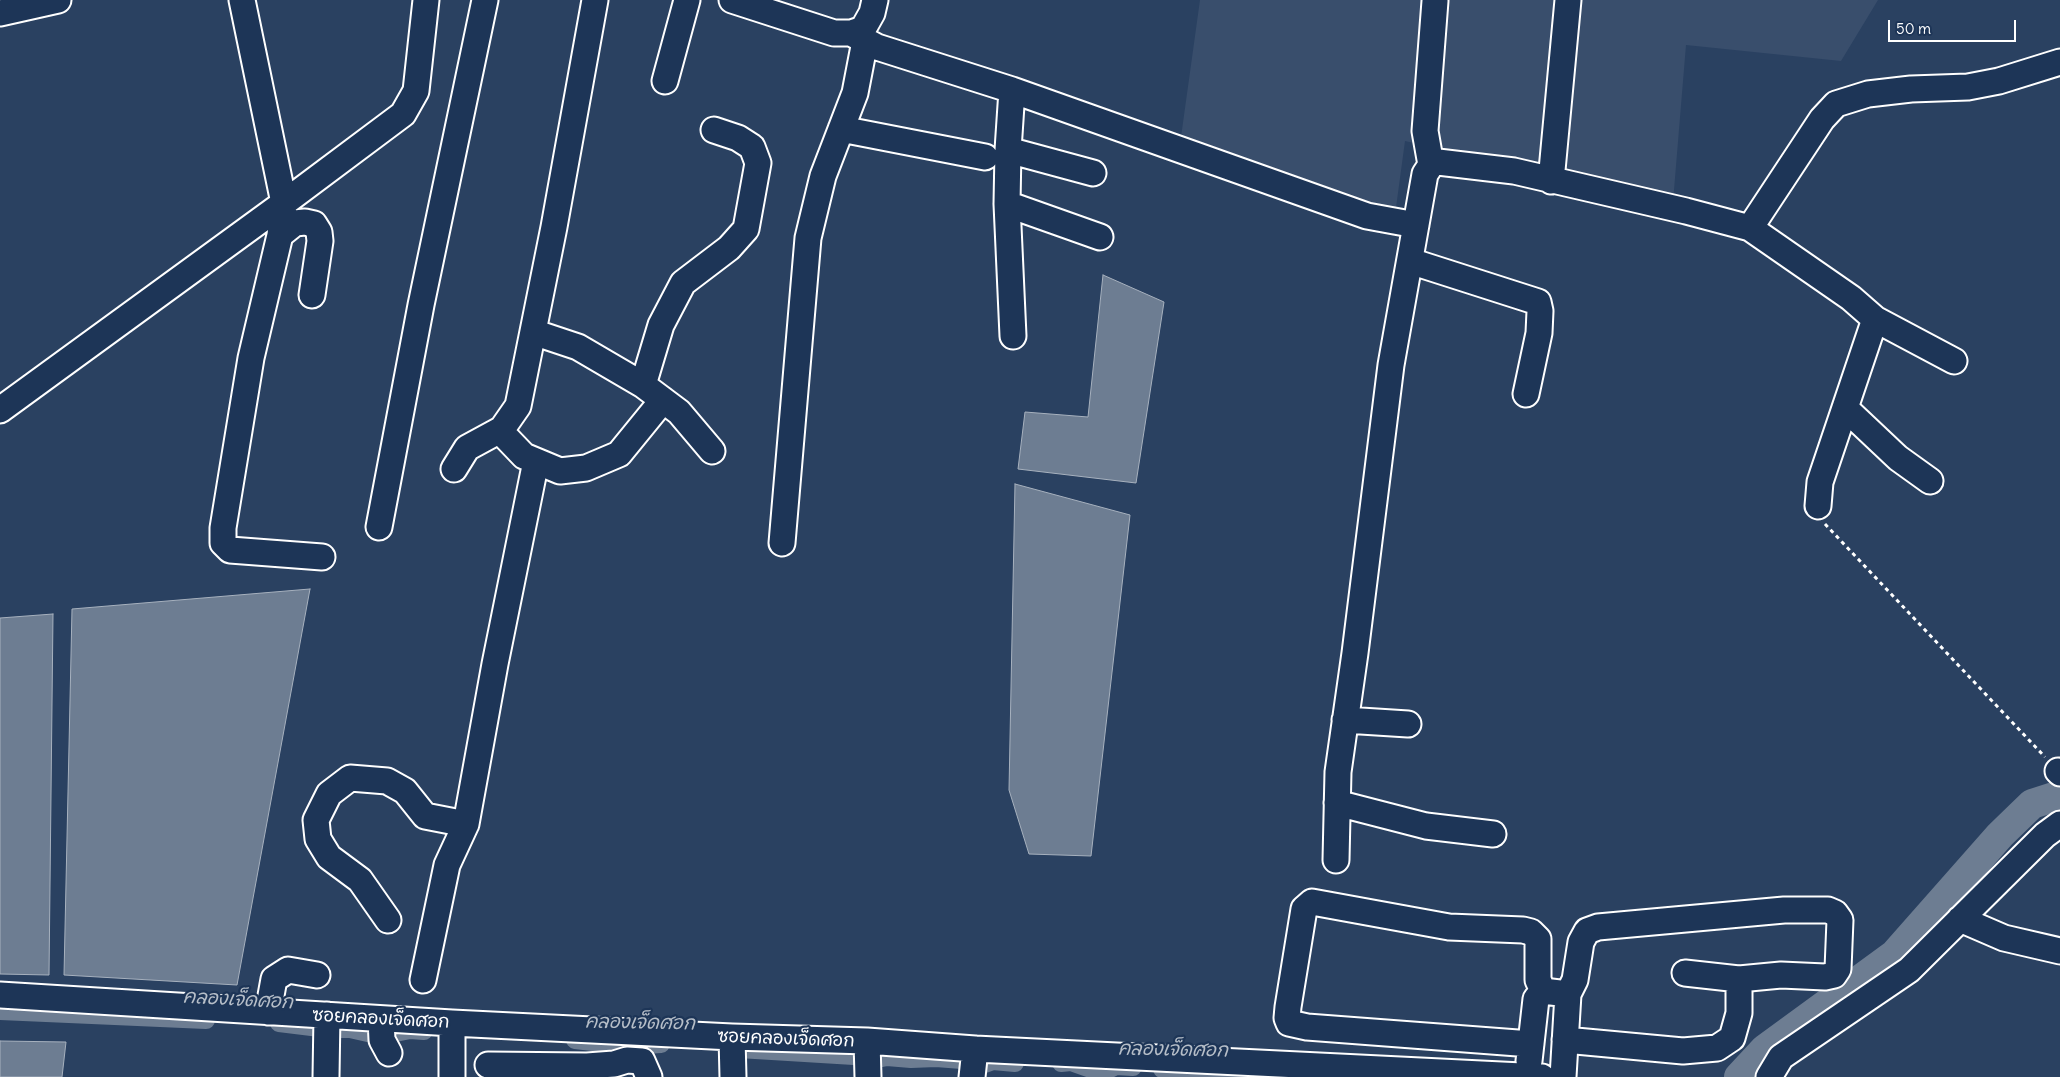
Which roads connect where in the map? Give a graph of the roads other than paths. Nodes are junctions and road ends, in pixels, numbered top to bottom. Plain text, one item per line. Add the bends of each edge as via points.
1 (56, 0) edge
2 (242, 0) edge
3 (426, 0) edge
4 (485, 0) edge
5 (595, 0) edge
6 (687, 0) edge
7 (732, 0) edge
8 (874, 0) edge
9 (1568, 0) edge
10 (1435, 2) dead end
11 (0, 13) edge
12 (858, 37) junction
13 (2060, 62) edge
14 (665, 81) dead end
15 (1012, 90) junction
16 (841, 129) junction
17 (714, 130) dead end
18 (996, 153) junction
19 (1431, 165) junction
20 (1093, 173) dead end
21 (1552, 181) junction
22 (284, 203) junction
23 (1007, 204) junction
24 (1416, 225) junction
25 (1750, 228) junction
26 (280, 235) junction
27 (1100, 237) dead end
28 (1410, 261) junction
29 (312, 295) dead end
30 (1875, 319) junction
31 (533, 332) junction
32 (1013, 336) dead end
33 (1954, 362) dead end
34 (643, 385) junction
35 (1526, 394) dead end
36 (663, 400) junction
37 (1845, 408) junction
38 (0, 410) edge
39 (500, 431) junction
40 (712, 451) dead end
41 (536, 461) junction
42 (454, 470) dead end
43 (1930, 481) dead end
44 (1818, 506) road end
45 (379, 527) dead end
46 (782, 543) dead end
47 (322, 557) dead end
48 (1345, 720) junction
49 (1408, 724) dead end
50 (1337, 803) junction
51 (466, 824) junction
52 (2060, 824) edge
53 (1493, 834) dead end
54 (1336, 860) dead end
55 (1960, 919) junction
56 (388, 920) dead end
57 (2060, 952) edge
58 (1685, 973) dead end
59 (317, 975) dead end
60 (1739, 979) junction
61 (423, 980) dead end
62 (1543, 991) junction
63 (1568, 994) junction
64 (0, 995) edge
65 (268, 1012) junction
66 (452, 1023) junction
67 (327, 1027) junction
68 (732, 1037) junction
69 (1565, 1040) junction
70 (1531, 1044) junction
71 (628, 1046) junction
72 (867, 1057) edge
73 (974, 1061) edge
74 (488, 1065) dead end
75 (1101, 1065) edge
76 (1201, 1068) edge
77 (1281, 1071) edge
78 (326, 1077) edge
79 (452, 1077) edge
80 (649, 1077) edge
81 (733, 1077) edge
82 (1534, 1077) edge
83 (1563, 1077) edge
84 (1769, 1077) edge

1 - 11 street
2 - 22 street
3 - 22 street via 416,91 403,114
4 - 45 street via 421,305
5 - 31 street
6 - 14 street
7 - 12 street via 834,33
8 - 12 street via 872,13
9 - 21 street
10 - 19 street via 1425,130
12 - 15 street via 877,48
12 - 16 street via 855,93
13 - 25 street via 1968,87 1868,94 1836,104 1822,119
15 - 18 street
15 - 24 street via 1367,216
16 - 18 street
16 - 46 street via 823,176 808,238
17 - 34 street via 752,147 758,163 746,229 729,248 683,283 661,325
18 - 20 street
18 - 23 street
19 - 21 street via 1438,162 1514,171
19 - 24 street via 1425,174
21 - 25 street
22 - 26 street
22 - 38 street
23 - 27 street
23 - 32 street
24 - 28 street
25 - 30 street via 1851,298
26 - 29 street via 295,223 305,222 314,224 319,232
26 - 47 street via 251,358 223,543 230,550
28 - 35 street via 1538,302 1539,333
28 - 48 street via 1391,365
30 - 33 street
30 - 37 street
31 - 34 street via 578,347
31 - 39 street via 518,406
34 - 36 street
36 - 40 street via 679,412
36 - 41 street via 619,454 586,468 560,470
37 - 43 street via 1898,458
37 - 44 street via 1820,482
39 - 41 street via 524,456
39 - 42 street via 467,448
41 - 51 street
48 - 49 street
48 - 50 street
50 - 53 street via 1426,826
50 - 54 street
51 - 56 street via 425,816 405,791 387,781 350,778 329,794 316,820 318,839 329,857 360,880
51 - 61 street via 447,865
52 - 55 street
55 - 57 street via 2004,938
55 - 84 street via 1909,970 1781,1057
58 - 60 street
59 - 65 street via 288,970 274,979
60 - 63 street via 1834,975 1838,969 1840,920 1835,912 1784,910 1598,927 1587,931 1581,942 1575,980
60 - 69 street via 1739,1013 1732,1038 1717,1048 1683,1051
62 - 63 street
62 - 70 street via 1536,999
62 - 70 street via 1538,980 1538,940 1532,932 1449,927 1312,902 1304,909 1288,1006 1290,1023 1307,1027
63 - 69 street
64 - 65 street, ซอยคลองเจ็ดศอก
65 - 67 street, ซอยคลองเจ็ดศอก
66 - 67 street, ซอยคลองเจ็ดศอก via 383,1035
66 - 71 street, ซอยคลองเจ็ดศอก
66 - 79 street
67 - 78 street
68 - 71 street, ซอยคลองเจ็ดศอก
68 - 72 street, ซอยคลองเจ็ดศอก
68 - 81 street
69 - 83 street
70 - 82 street
71 - 74 street via 614,1064
71 - 80 street via 642,1061
72 - 73 street, ซอยคลองเจ็ดศอก
73 - 75 street, ซอยคลองเจ็ดศอก
75 - 76 street, ซอยคลองเจ็ดศอก
76 - 77 street, ซอยคลองเจ็ดศอก
77 - 82 street, ซอยคลองเจ็ดศอก

